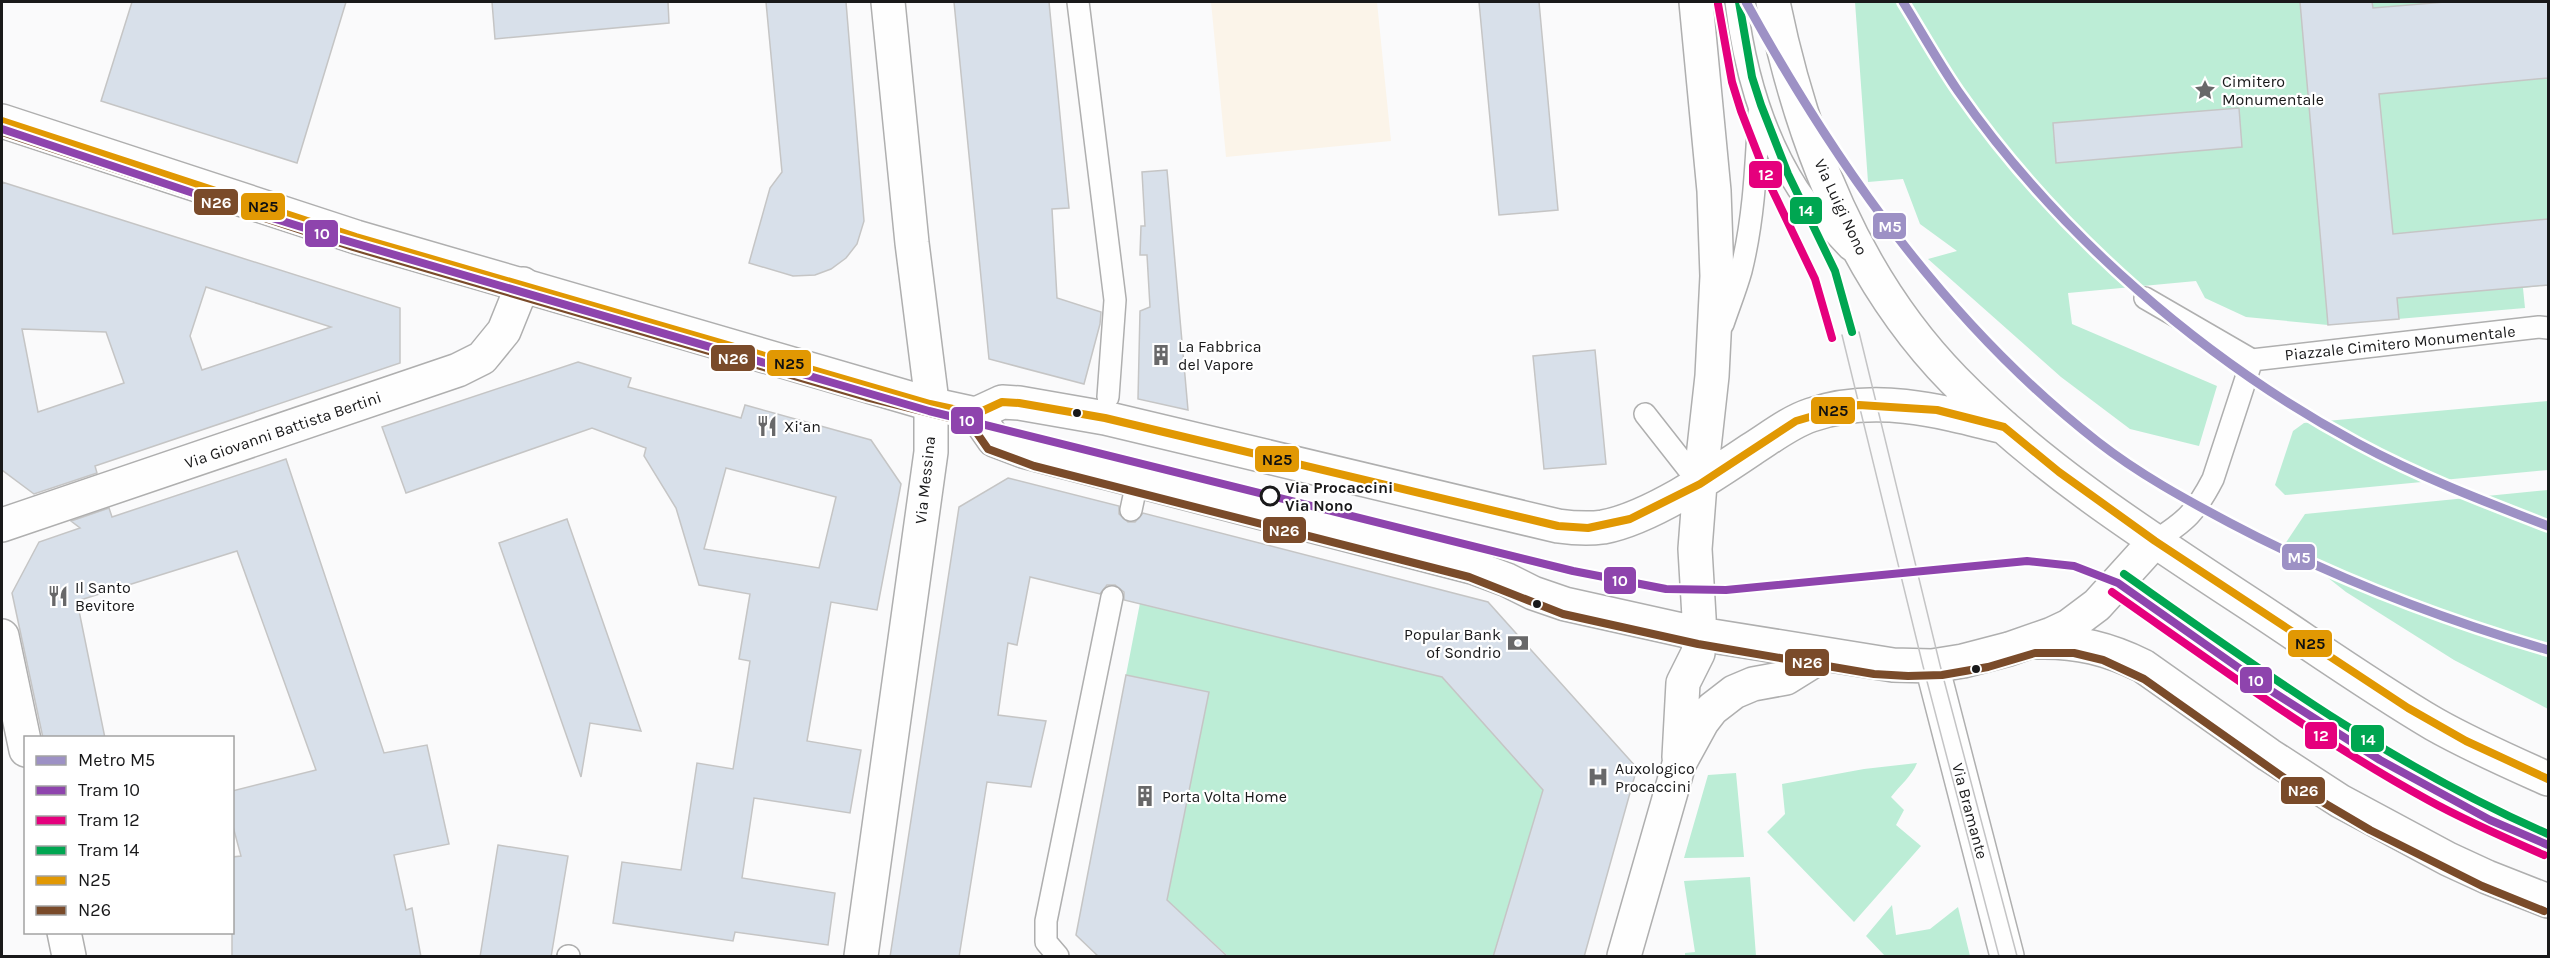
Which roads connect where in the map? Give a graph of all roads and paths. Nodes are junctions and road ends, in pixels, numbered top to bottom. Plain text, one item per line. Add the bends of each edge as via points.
1 (888, 2) edge
2 (1078, 2) edge
3 (1696, 2) edge
4 (1736, 2) edge
5 (1773, 2) edge
6 (1759, 106) junction
7 (2, 121) edge
8 (1873, 273) junction
9 (523, 284) junction
10 (2145, 298) dead end
11 (2548, 328) edge
12 (1713, 356) junction
13 (2252, 360) junction
14 (1108, 397) dead end
15 (930, 404) junction
16 (976, 414) junction
17 (1646, 414) dead end
18 (2004, 427) junction
19 (1700, 484) junction
20 (2, 525) edge
21 (2155, 541) junction
22 (1112, 597) dead end
23 (1700, 634) junction
24 (2, 636) edge
25 (2033, 642) junction
26 (1823, 655) junction
27 (1932, 666) junction
28 (24, 740) edge
29 (1679, 764) junction
30 (2548, 778) edge
31 (2548, 901) edge
32 (64, 934) edge
33 (69, 957) edge
34 (861, 957) edge
35 (1058, 957) edge
36 (1624, 957) edge
37 (2007, 957) edge

1 - 15 street, Via Messina
2 - 14 lane via 1115,300
3 - 12 street via 1714,191 1717,276
4 - 6 lane
5 - 8 street, Via Luigi Nono via 1798,105 1847,226
6 - 8 lane via 1799,190 1824,223
6 - 12 lane via 1747,240
7 - 9 street via 356,237
8 - 18 street via 1935,358
9 - 15 street
9 - 20 street, Via Giovanni Battista Bertini via 504,331 482,358 458,370
10 - 13 lane
11 - 13 lane, Piazzale Cimitero Monumentale
12 - 19 street
13 - 21 lane via 2205,494 2188,518
15 - 16 street
15 - 34 street, Via Messina via 931,452
16 - 19 street via 1002,402 1074,412 1574,528 1630,519
16 - 23 street via 994,440 1134,496 1472,567 1565,604
17 - 19 lane
18 - 19 street via 1925,408 1876,405 1836,409 1796,421
18 - 21 street
19 - 23 street via 1695,575
21 - 25 street via 2090,611 2069,626
21 - 30 street via 2437,726
22 - 35 lane via 1046,921 1046,942
23 - 26 street
23 - 29 street via 1698,652 1683,683
24 - 28 street
25 - 27 street via 1986,657
25 - 31 street via 2074,643 2133,661 2340,801 2448,859
26 - 27 street via 1876,664
26 - 29 street via 1786,678 1753,684 1721,700 1702,722
27 - 37 street, Via Bramante
29 - 36 street
32 - 33 street

